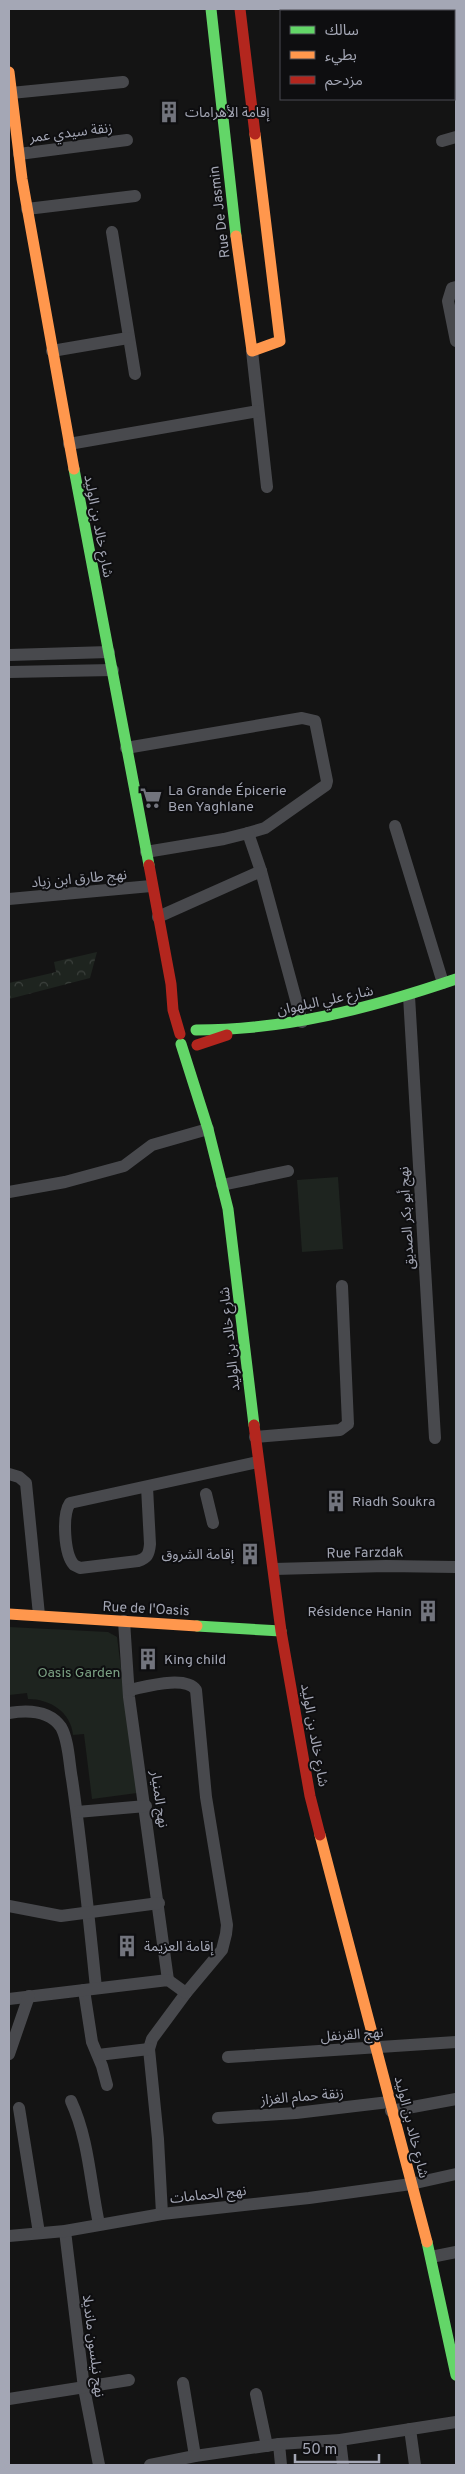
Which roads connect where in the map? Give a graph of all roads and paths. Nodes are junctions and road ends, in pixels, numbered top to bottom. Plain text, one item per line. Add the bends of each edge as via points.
1 (211, 9) edge
2 (240, 9) edge
3 (9, 72) edge
4 (123, 82) dead end
5 (12, 93) junction
6 (456, 137) edge
7 (127, 140) dead end
8 (442, 141) dead end
9 (19, 154) junction
10 (135, 196) dead end
11 (27, 210) junction
12 (112, 232) dead end
13 (453, 290) edge
14 (128, 338) junction
15 (456, 342) edge
16 (52, 351) junction
17 (252, 351) junction
18 (135, 374) dead end
19 (258, 411) junction
20 (69, 444) junction
21 (267, 487) dead end
22 (109, 652) junction
23 (9, 654) edge
24 (113, 670) junction
25 (9, 672) edge
26 (126, 748) junction
27 (395, 826) dead end
28 (248, 833) junction
29 (146, 852) junction
30 (261, 871) junction
31 (151, 886) junction
32 (9, 899) edge
33 (158, 917) junction
34 (456, 979) edge
35 (443, 983) junction
36 (171, 984) junction
37 (409, 996) junction
38 (302, 1022) junction
39 (195, 1030) junction
40 (242, 1030) junction
41 (181, 1039) junction
42 (196, 1046) junction
43 (197, 1091) junction
44 (208, 1129) junction
45 (288, 1171) dead end
46 (222, 1185) junction
47 (9, 1192) edge
48 (342, 1286) dead end
49 (255, 1437) junction
50 (435, 1438) dead end
51 (258, 1462) junction
52 (9, 1474) edge
53 (147, 1487) junction
54 (206, 1494) dead end
55 (213, 1524) dead end
56 (456, 1567) edge
57 (274, 1569) junction
58 (9, 1614) edge
59 (39, 1616) junction
60 (124, 1621) junction
61 (281, 1631) junction
62 (129, 1690) junction
63 (9, 1712) edge
64 (146, 1806) junction
65 (77, 1812) junction
66 (159, 1903) junction
67 (9, 1906) edge
68 (89, 1914) junction
69 (168, 1980) junction
70 (90, 1989) junction
71 (186, 1993) junction
72 (17, 1996) edge
73 (456, 2042) edge
74 (377, 2048) junction
75 (149, 2049) junction
76 (9, 2054) edge
77 (98, 2055) junction
78 (228, 2058) dead end
79 (107, 2085) dead end
80 (456, 2099) edge
81 (71, 2101) dead end
82 (390, 2107) junction
83 (19, 2108) dead end
84 (218, 2118) dead end
85 (456, 2174) edge
86 (411, 2184) junction
87 (162, 2214) junction
88 (99, 2224) junction
89 (65, 2231) junction
90 (39, 2233) junction
91 (9, 2236) edge
92 (456, 2252) edge
93 (431, 2257) junction
94 (456, 2375) edge
95 (130, 2380) dead end
96 (183, 2383) dead end
97 (84, 2388) junction
98 (256, 2394) dead end
99 (9, 2399) edge
100 (456, 2422) edge
101 (410, 2429) junction
102 (340, 2440) junction
103 (273, 2445) junction
104 (195, 2456) junction
105 (100, 2465) edge
106 (150, 2465) edge
107 (282, 2465) edge
108 (343, 2465) edge
109 (415, 2465) edge

1 - 17 street, Rue De Jasmin via 233,214
2 - 17 street via 280,341
3 - 5 street, شارع خالد بن الوليد
4 - 5 street
5 - 9 street, شارع خالد بن الوليد
6 - 8 street
7 - 9 street, زنقة سيدي عمر
9 - 11 street, شارع خالد بن الوليد
10 - 11 street
11 - 16 street, شارع خالد بن الوليد
12 - 14 street
13 - 15 street via 448,300
14 - 16 street
14 - 18 street
16 - 20 street, شارع خالد بن الوليد
17 - 19 street, Rue De Jasmin
19 - 20 street
19 - 21 street, Rue De Jasmin
20 - 22 street, شارع خالد بن الوليد
22 - 23 street
22 - 24 street, شارع خالد بن الوليد
24 - 25 street
24 - 26 street, شارع خالد بن الوليد
26 - 28 street via 302,718 315,721 328,781 326,785 265,828
26 - 29 street, شارع خالد بن الوليد
27 - 35 street
28 - 29 street
28 - 30 street
29 - 31 street, شارع خالد بن الوليد
30 - 33 street
30 - 38 street
31 - 32 street, نهج طارق ابن زياد
31 - 33 street, شارع خالد بن الوليد
33 - 36 street, شارع خالد بن الوليد
34 - 35 street, شارع علي البلهوان
35 - 37 street, شارع علي البلهوان
36 - 39 street, شارع خالد بن الوليد
36 - 41 street, شارع خالد بن الوليد
37 - 38 street, شارع علي البلهوان
37 - 50 street, نهج أبو بكر الصديق
38 - 40 street, شارع علي البلهوان
39 - 40 street, شارع علي البلهوان
39 - 41 street via 186,1029
39 - 42 street via 200,1039
40 - 42 street
41 - 42 street via 188,1048
41 - 43 street, شارع خالد بن الوليد
42 - 43 street, شارع خالد بن الوليد
43 - 44 street, شارع خالد بن الوليد
44 - 46 street, شارع خالد بن الوليد
44 - 47 street via 152,1145 124,1166 65,1182
45 - 46 street
46 - 49 street, شارع خالد بن الوليد via 236,1265
48 - 49 street via 348,1424 340,1430
49 - 51 street, شارع خالد بن الوليد
51 - 53 street
51 - 57 street, شارع خالد بن الوليد
52 - 59 street via 26,1483
53 - 53 street via 70,1503 64,1514 68,1553 74,1565 80,1568 146,1558 150,1553
54 - 55 street
56 - 57 street, Rue Farzdak
57 - 61 street, شارع خالد بن الوليد
58 - 59 street, Rue de l'Oasis
59 - 60 street, Rue de l'Oasis
60 - 61 street, Rue de l'Oasis
60 - 62 street, نهج المنيار
61 - 74 street, شارع خالد بن الوليد via 310,1796
62 - 64 street, نهج المنيار
62 - 71 street via 180,1682 190,1684 196,1690 206,1797 227,1925 222,1950
63 - 65 street via 28,1710 40,1713 61,1727
64 - 65 street
64 - 66 street, نهج المنيار
65 - 68 street
66 - 68 street
66 - 69 street, نهج المنيار
67 - 68 street via 61,1916
68 - 70 street
69 - 70 street
69 - 71 street
70 - 72 street
70 - 77 street via 91,2035
71 - 75 street via 152,2039
72 - 76 street
73 - 74 street, نهج القرنفل
74 - 78 street, نهج القرنفل
74 - 82 street, شارع خالد بن الوليد
75 - 77 street
75 - 87 street
77 - 79 street
80 - 82 street, زنقة حمام الغزاز
81 - 88 street via 86,2142
82 - 84 street, زنقة حمام الغزاز
82 - 86 street, شارع خالد بن الوليد
83 - 90 street
85 - 86 street, نهج الحمامات
86 - 87 street, نهج الحمامات
86 - 93 street, شارع خالد بن الوليد
87 - 88 street, نهج الحمامات
88 - 89 street, نهج الحمامات
89 - 90 street, نهج الحمامات
89 - 97 street, نهج نيلسون مانديلا
90 - 91 street, نهج الحمامات
92 - 93 street
93 - 94 street, شارع خالد بن الوليد
95 - 97 street
96 - 104 street
97 - 99 street
97 - 105 street, نهج نيلسون مانديلا
98 - 103 street
100 - 101 street
101 - 102 street
101 - 109 street
102 - 103 street
102 - 108 street
103 - 104 street
103 - 107 street
104 - 106 street

